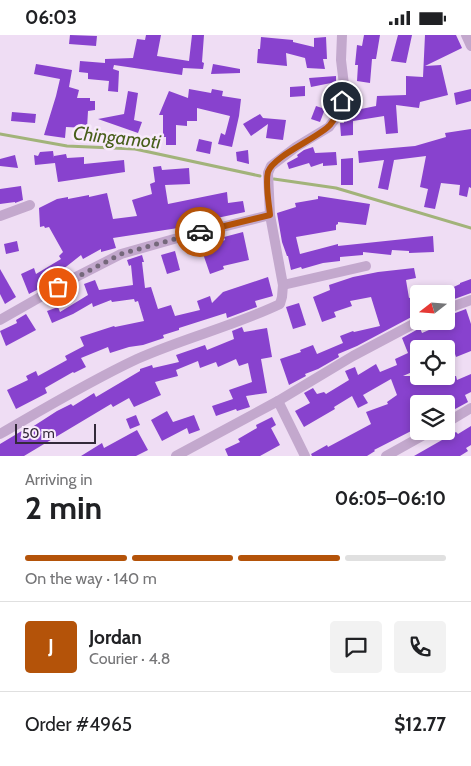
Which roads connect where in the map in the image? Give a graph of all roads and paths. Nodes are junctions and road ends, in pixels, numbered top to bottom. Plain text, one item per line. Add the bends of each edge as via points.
1 (342, 35) edge
2 (466, 35) edge
3 (471, 46) edge
4 (30, 205) dead end
5 (270, 215) junction
6 (0, 217) edge
7 (366, 266) dead end
8 (283, 285) junction
9 (471, 301) edge
10 (455, 306) edge
11 (0, 320) edge
12 (410, 326) edge
13 (278, 401) junction
14 (471, 408) edge
15 (455, 418) edge
16 (0, 434) edge
17 (415, 440) edge
18 (176, 456) edge
19 (305, 456) edge
20 (386, 456) edge

1 - 5 street via 344,85 336,116 328,127 271,166 268,173
2 - 3 street
4 - 6 street
5 - 8 street
5 - 11 street via 121,254
7 - 8 street
8 - 16 street via 280,304 138,359 84,385
9 - 10 street
12 - 13 street
13 - 18 street
13 - 19 street
14 - 15 street
17 - 20 street

